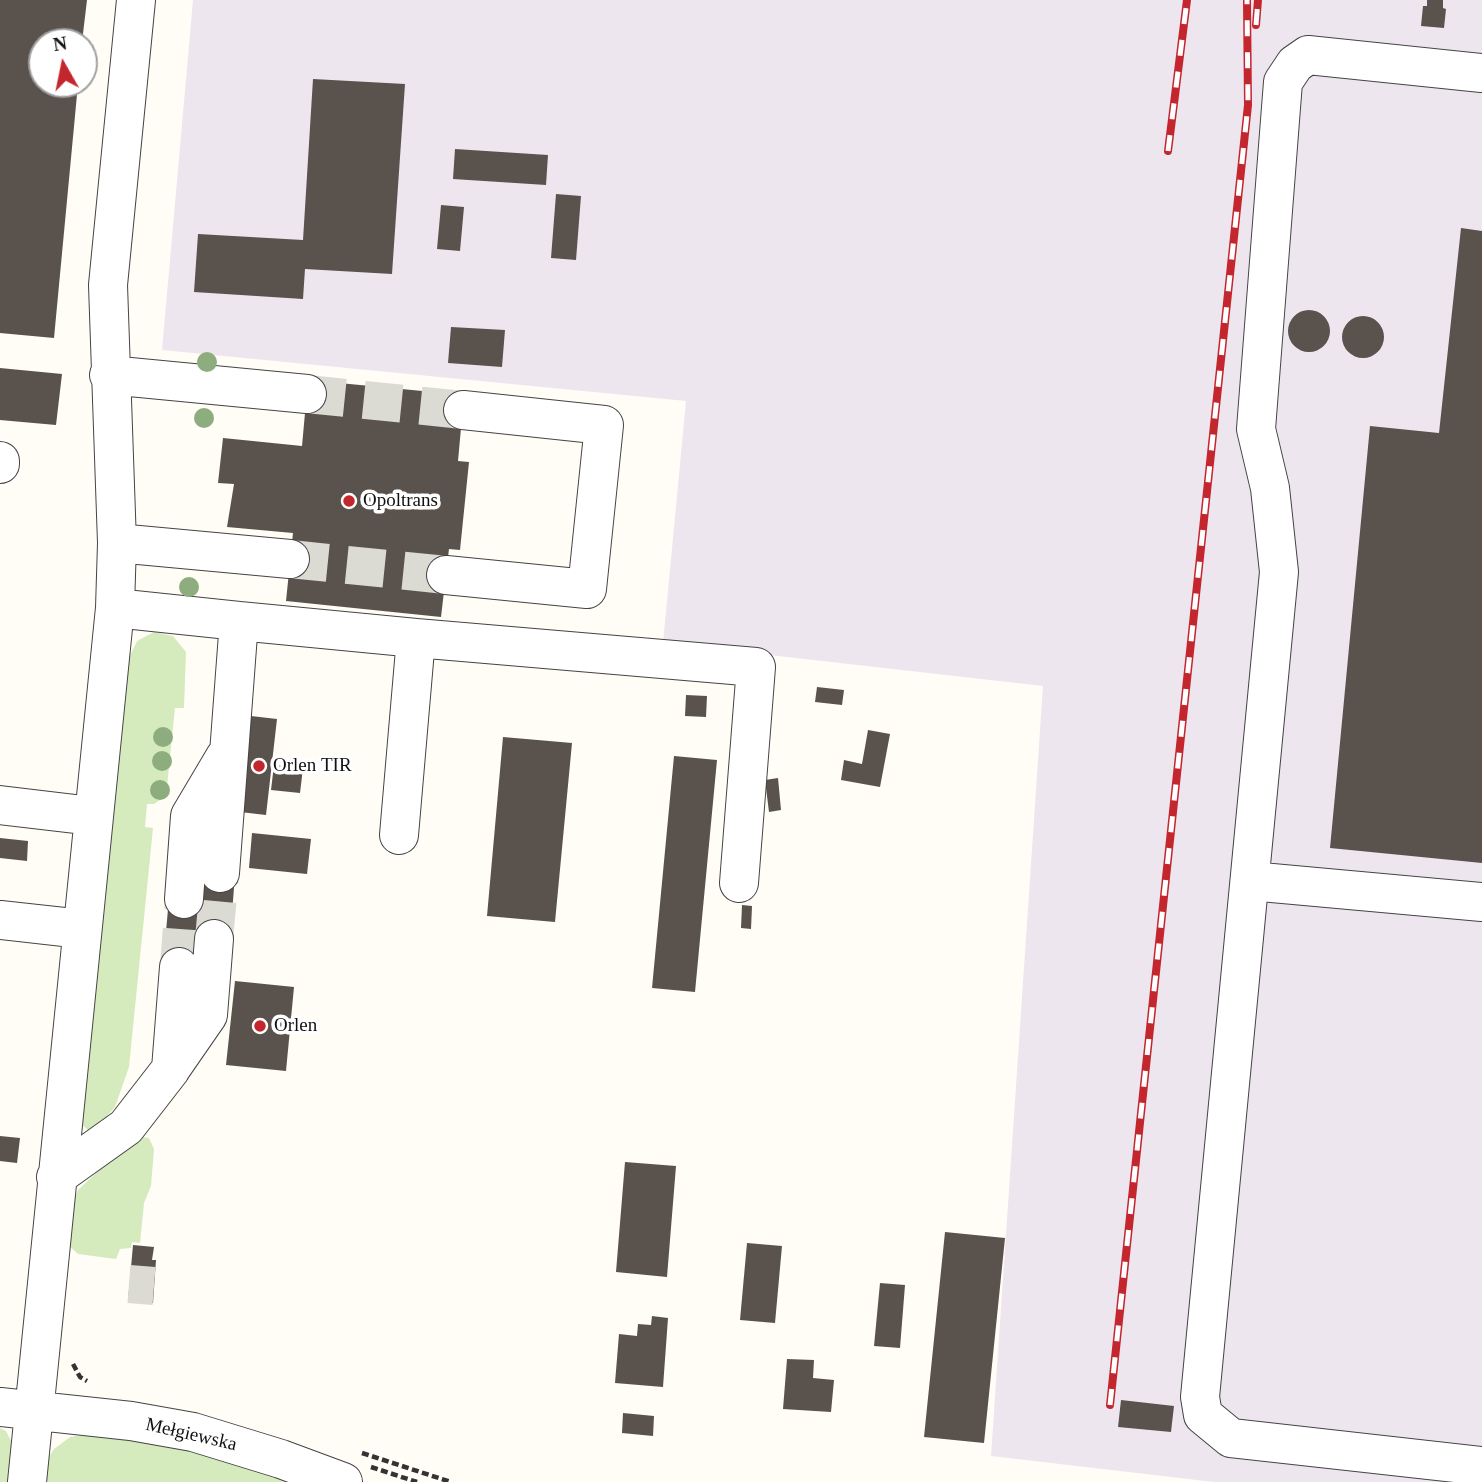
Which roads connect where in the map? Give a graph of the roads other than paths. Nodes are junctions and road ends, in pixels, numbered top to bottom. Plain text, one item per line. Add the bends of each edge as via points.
1 (136, 0) edge
2 (1482, 73) edge
3 (110, 375) junction
4 (307, 394) tunnel mouth
5 (463, 410) tunnel mouth
6 (117, 543) junction
7 (290, 559) tunnel mouth
8 (446, 575) tunnel mouth
9 (115, 608) junction
10 (239, 621) junction
11 (416, 638) junction
12 (229, 750) junction
13 (0, 806) edge
14 (92, 816) junction
15 (400, 835) dead end
16 (220, 873) tunnel mouth
17 (1250, 881) junction
18 (739, 883) dead end
19 (184, 899) tunnel mouth
20 (1482, 902) edge
21 (0, 920) edge
22 (82, 929) junction
23 (214, 939) tunnel mouth
24 (179, 967) tunnel mouth
25 (171, 1069) junction
26 (56, 1177) junction
27 (17, 1409) edge
28 (1482, 1466) edge
29 (27, 1482) edge
30 (343, 1482) edge

1 - 3 street via 108,285
2 - 17 street via 1308,55 1283,82 1256,429 1270,488 1279,572
3 - 4 street
3 - 6 street
5 - 8 street via 604,425 587,589
6 - 7 street
6 - 9 street
9 - 10 street
9 - 14 street
10 - 11 street
10 - 12 street
11 - 15 street
11 - 18 street via 756,667
12 - 16 street
12 - 19 street via 190,816
13 - 14 street
14 - 22 street
17 - 20 street
17 - 28 street via 1200,1397 1203,1415 1231,1437 1250,1442
21 - 22 street
22 - 26 street
23 - 25 street via 208,1015
24 - 25 street
25 - 26 street via 125,1127
26 - 27 street
27 - 29 street
27 - 30 street, Mełgiewska via 193,1432

